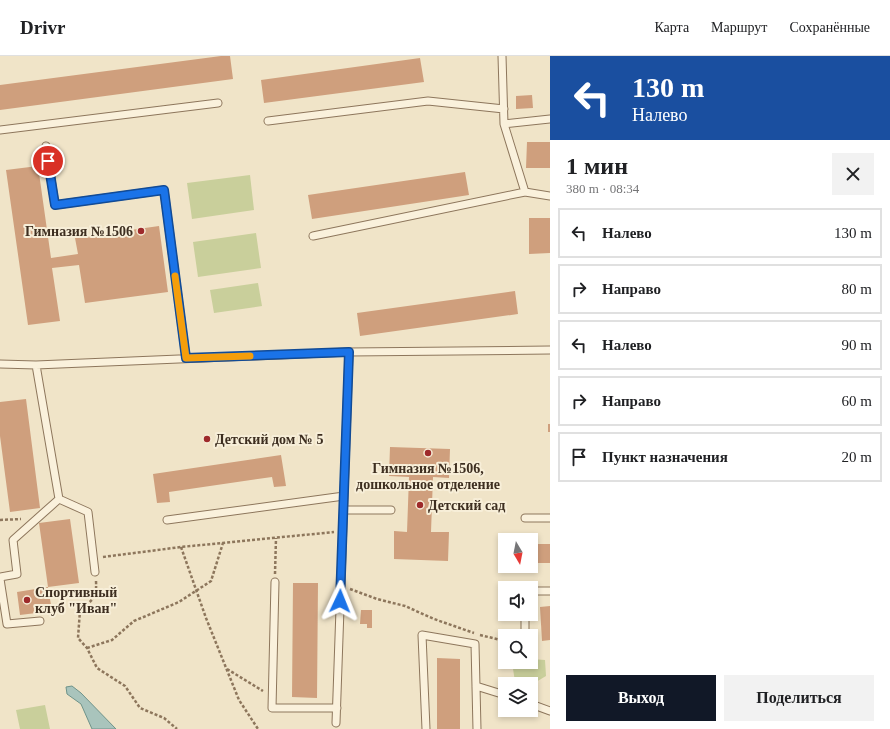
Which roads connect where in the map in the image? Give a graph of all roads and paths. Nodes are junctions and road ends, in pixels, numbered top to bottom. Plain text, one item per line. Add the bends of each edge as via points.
1 (502, 56) edge
2 (218, 103) dead end
3 (504, 109) junction
4 (550, 119) edge
5 (268, 121) dead end
6 (504, 124) junction
7 (0, 130) edge
8 (46, 146) dead end
9 (525, 192) junction
10 (550, 196) edge
11 (313, 236) dead end
12 (550, 350) edge
13 (349, 352) junction
14 (186, 358) junction
15 (0, 364) edge
16 (36, 365) junction
17 (344, 496) junction
18 (59, 499) junction
19 (344, 510) junction
20 (391, 510) dead end
21 (37, 518) junction
22 (525, 518) dead end
23 (550, 518) edge
24 (0, 520) edge
25 (166, 520) dead end
26 (343, 531) junction
27 (276, 538) junction
28 (223, 543) junction
29 (181, 547) junction
30 (94, 558) junction
31 (95, 572) joint
32 (0, 578) edge
33 (275, 582) joint
34 (341, 586) junction
35 (197, 590) junction
36 (538, 591) edge
37 (550, 591) edge
38 (40, 621) dead end
39 (498, 639) edge
40 (87, 648) junction
41 (227, 669) junction
42 (476, 686) junction
43 (498, 694) edge
44 (273, 697) junction
45 (538, 706) edge
46 (337, 708) junction
47 (550, 710) edge
48 (336, 723) dead end
49 (177, 729) edge
50 (258, 729) edge
51 (426, 729) edge
52 (477, 729) edge

1 - 3 lane
2 - 7 lane
3 - 5 lane via 428,101
3 - 6 lane
4 - 6 lane
6 - 9 lane
8 - 14 lane via 55,205 164,190
9 - 10 lane
9 - 11 lane
12 - 13 lane
13 - 14 lane
13 - 17 lane
14 - 16 lane
15 - 16 lane
16 - 18 lane
17 - 19 lane
17 - 25 lane
18 - 21 lane
18 - 30 lane via 88,512
19 - 20 lane
19 - 26 lane
21 - 24 path
21 - 32 lane via 13,540 17,574
22 - 23 lane
26 - 27 path
26 - 34 lane
27 - 28 path
27 - 33 path
28 - 29 path
28 - 35 path via 211,581
29 - 30 path
29 - 35 path
30 - 31 lane
31 - 40 path via 97,591 93,600 80,610 78,621 78,638
32 - 38 lane via 7,624
33 - 44 lane
34 - 39 path
34 - 46 lane
35 - 40 path via 179,602 134,621 112,640
35 - 41 path
36 - 37 lane
40 - 49 path via 97,668 125,686 140,708 164,718
41 - 44 path
41 - 50 path via 239,700
42 - 43 lane
42 - 51 lane via 475,644 422,635
42 - 52 lane
44 - 46 lane via 272,708
45 - 47 lane
46 - 48 lane

